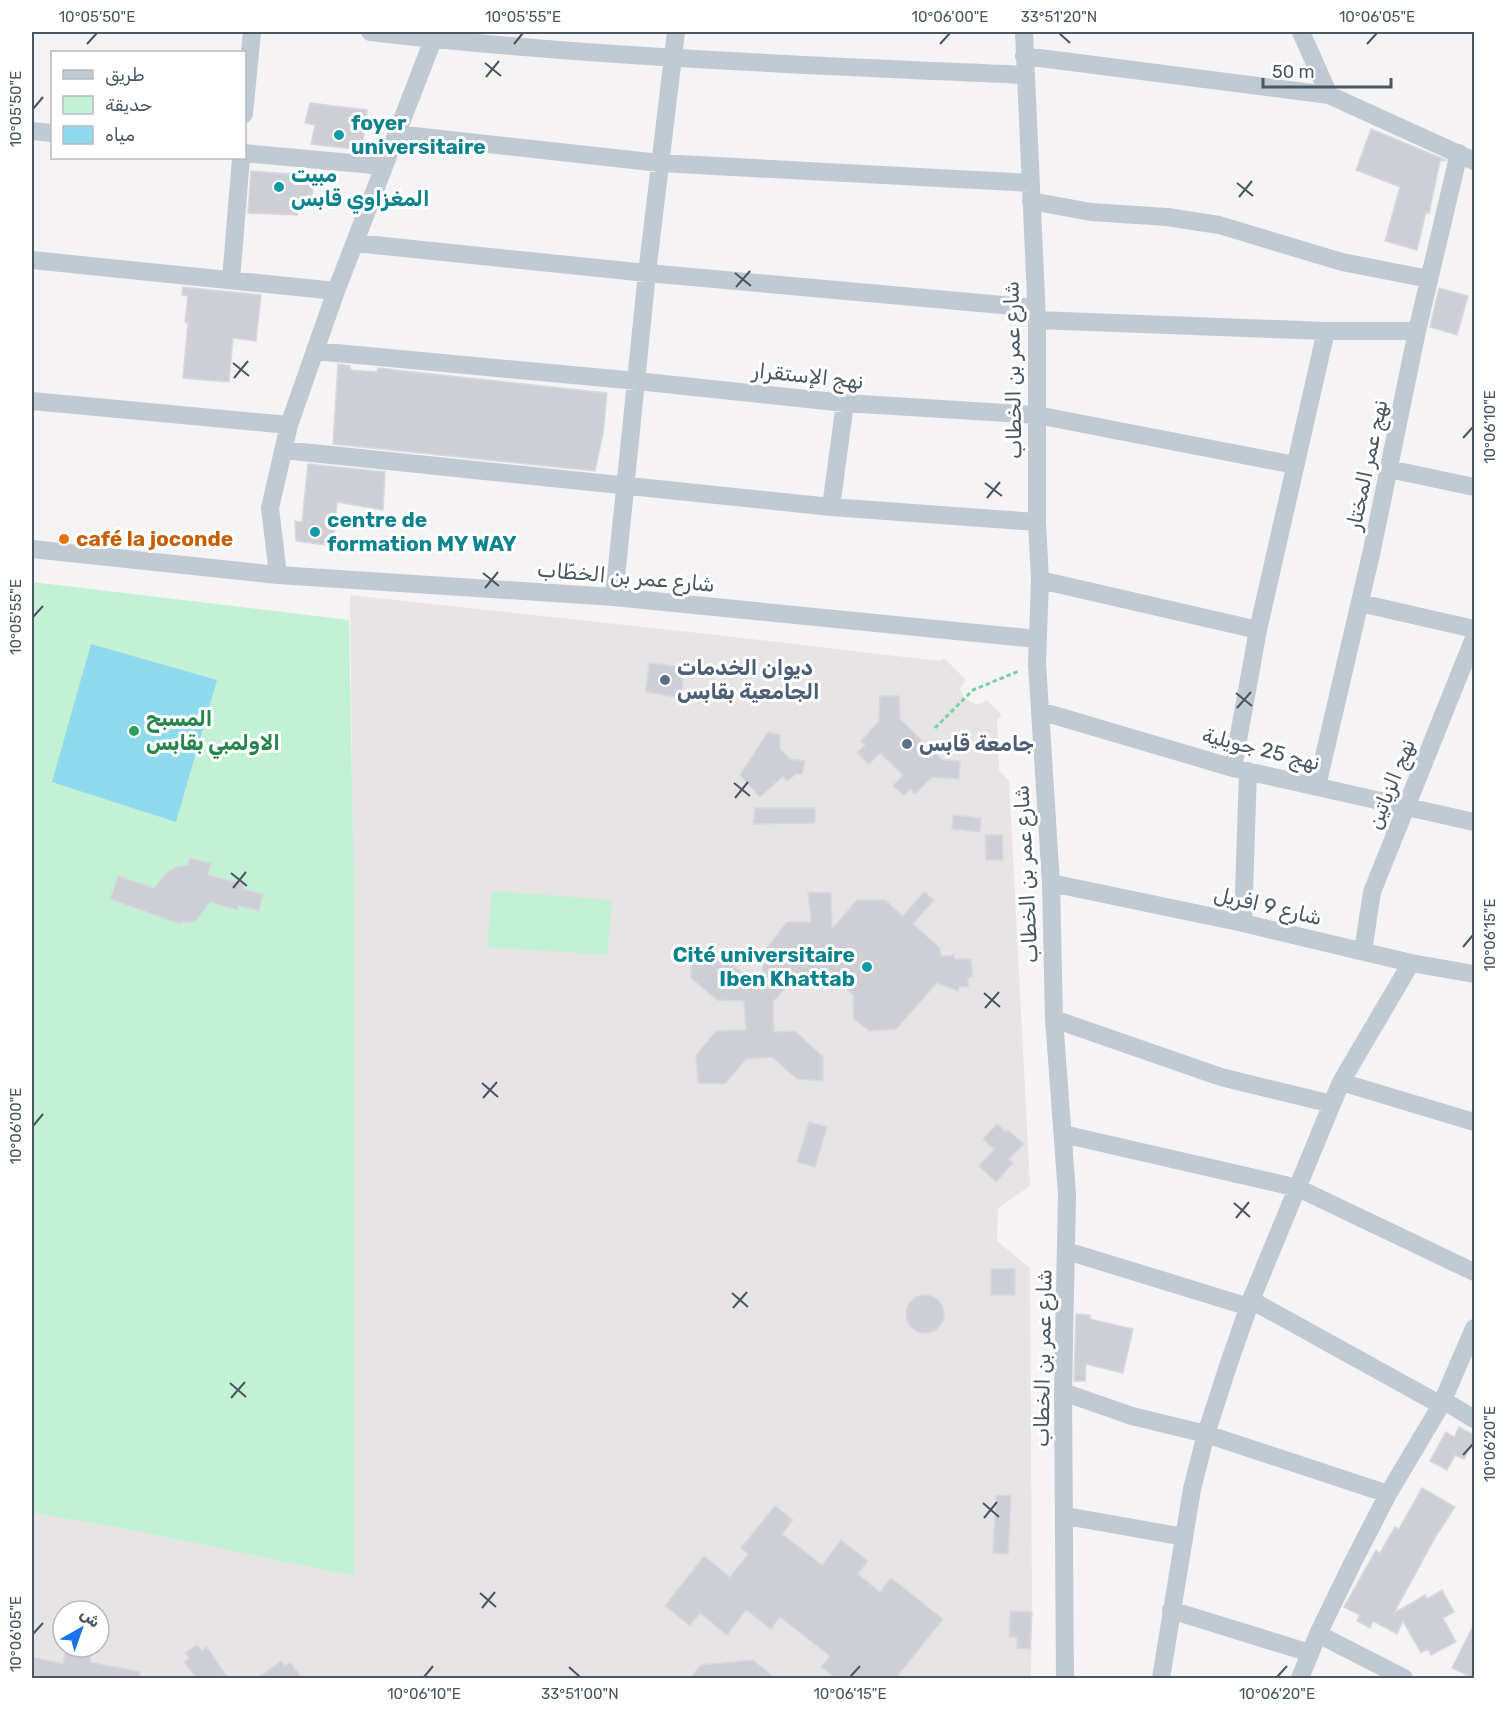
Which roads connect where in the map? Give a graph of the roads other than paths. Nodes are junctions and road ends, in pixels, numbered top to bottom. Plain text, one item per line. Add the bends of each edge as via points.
1 (252, 32) edge
2 (370, 32) edge
3 (676, 32) edge
4 (1024, 32) edge
5 (1301, 32) edge
6 (434, 35) edge
7 (672, 59) junction
8 (1024, 65) junction
9 (246, 94) edge
10 (1329, 95) junction
11 (32, 131) edge
12 (51, 133) edge
13 (396, 134) junction
14 (246, 153) edge
15 (1467, 157) edge
16 (241, 159) edge
17 (660, 164) junction
18 (384, 166) junction
19 (1030, 192) junction
20 (355, 243) junction
21 (32, 260) edge
22 (647, 273) junction
23 (1429, 279) junction
24 (231, 280) junction
25 (336, 291) junction
26 (1036, 314) junction
27 (1326, 331) junction
28 (1417, 331) junction
29 (315, 351) junction
30 (637, 381) junction
31 (32, 401) edge
32 (845, 403) junction
33 (1037, 415) junction
34 (289, 425) junction
35 (283, 450) junction
36 (1295, 465) junction
37 (1389, 469) junction
38 (626, 487) junction
39 (1474, 487) edge
40 (831, 507) junction
41 (1037, 522) junction
42 (32, 549) edge
43 (278, 575) junction
44 (1040, 580) junction
45 (614, 597) junction
46 (1360, 603) junction
47 (1474, 629) edge
48 (1258, 630) junction
49 (1474, 638) edge
50 (1036, 639) junction
51 (1040, 711) junction
52 (1240, 769) junction
53 (1317, 786) junction
54 (1405, 808) junction
55 (1474, 822) edge
56 (1051, 883) junction
57 (1243, 924) junction
58 (1363, 951) junction
59 (1411, 963) junction
60 (1474, 974) edge
61 (1054, 1018) junction
62 (1341, 1082) junction
63 (1332, 1104) junction
64 (1474, 1122) edge
65 (1063, 1134) junction
66 (1298, 1188) junction
67 (1067, 1251) junction
68 (1474, 1272) edge
69 (1250, 1304) junction
70 (1474, 1328) edge
71 (1063, 1392) junction
72 (1442, 1402) junction
73 (1474, 1419) edge
74 (1206, 1434) junction
75 (1388, 1494) junction
76 (1065, 1516) junction
77 (1184, 1537) junction
78 (1171, 1610) junction
79 (1318, 1634) junction
80 (1310, 1653) junction
81 (1065, 1678) edge
82 (1161, 1678) edge
83 (1300, 1678) edge
84 (1404, 1678) edge

1 - 9 street
2 - 6 street
3 - 7 street
4 - 8 street, شارع عمر بن الخطاب
5 - 10 street
6 - 7 street
6 - 13 street
7 - 8 street
7 - 17 street
8 - 10 street
8 - 19 street, شارع عمر بن الخطاب
10 - 15 street
11 - 12 street
13 - 17 street
13 - 18 street
14 - 18 street
15 - 23 street, نهج عمر المختار
16 - 24 street
17 - 19 street
17 - 22 street
18 - 20 street
19 - 23 street via 1091,212 1219,225 1342,262
19 - 26 street, شارع عمر بن الخطاب
20 - 22 street
20 - 25 street
21 - 24 street
22 - 26 street
22 - 30 street
23 - 28 street, نهج عمر المختار
24 - 25 street
25 - 29 street
26 - 27 street
26 - 33 street, شارع عمر بن الخطاب
27 - 28 street
27 - 36 street
28 - 37 street, نهج عمر المختار
29 - 30 street, نهج الإستقرار
29 - 34 street
30 - 32 street, نهج الإستقرار
30 - 38 street
31 - 34 street
32 - 33 street, نهج الإستقرار
32 - 40 street
33 - 36 street, نهج الإستقرار
33 - 41 street, شارع عمر بن الخطاب
34 - 35 street
35 - 38 street
35 - 43 street via 270,508
36 - 48 street
37 - 39 street
37 - 46 street, نهج عمر المختار
38 - 40 street
38 - 45 street
40 - 41 street
41 - 44 street, شارع عمر بن الخطاب
42 - 43 street, شارع عمر بن الخطّاب
43 - 45 street, شارع عمر بن الخطّاب
44 - 48 street
44 - 50 street, شارع عمر بن الخطاب
45 - 50 street, شارع عمر بن الخطّاب
46 - 47 street
46 - 53 street, نهج عمر المختار
48 - 52 street
49 - 54 street, نهج الزياتين
50 - 51 street, شارع عمر بن الخطاب
51 - 52 street, نهج 25 جويلية
51 - 56 street, شارع عمر بن الخطاب
52 - 53 street, نهج 25 جويلية
52 - 57 street
53 - 54 street, نهج 25 جويلية
54 - 55 street, نهج 25 جويلية
54 - 58 street, نهج الزياتين via 1372,892
56 - 57 street, شارع 9 افريل
56 - 61 street, شارع عمر بن الخطاب
57 - 58 street, شارع 9 افريل
58 - 59 street, شارع 9 افريل
59 - 60 street, شارع 9 افريل
59 - 62 street
61 - 63 street via 1221,1077
61 - 65 street, شارع عمر بن الخطاب
62 - 63 street
62 - 64 street
63 - 66 street
65 - 66 street
65 - 67 street, شارع عمر بن الخطاب
66 - 68 street
66 - 69 street
67 - 69 street
67 - 71 street, شارع عمر بن الخطاب
69 - 72 street
69 - 74 street
70 - 72 street
71 - 74 street via 1132,1416
71 - 76 street, شارع عمر بن الخطاب
72 - 73 street
72 - 75 street
74 - 75 street
74 - 77 street
75 - 79 street
76 - 77 street
76 - 81 street, شارع عمر بن الخطاب
77 - 78 street
78 - 80 street
78 - 82 street
79 - 80 street
79 - 84 street
80 - 83 street

